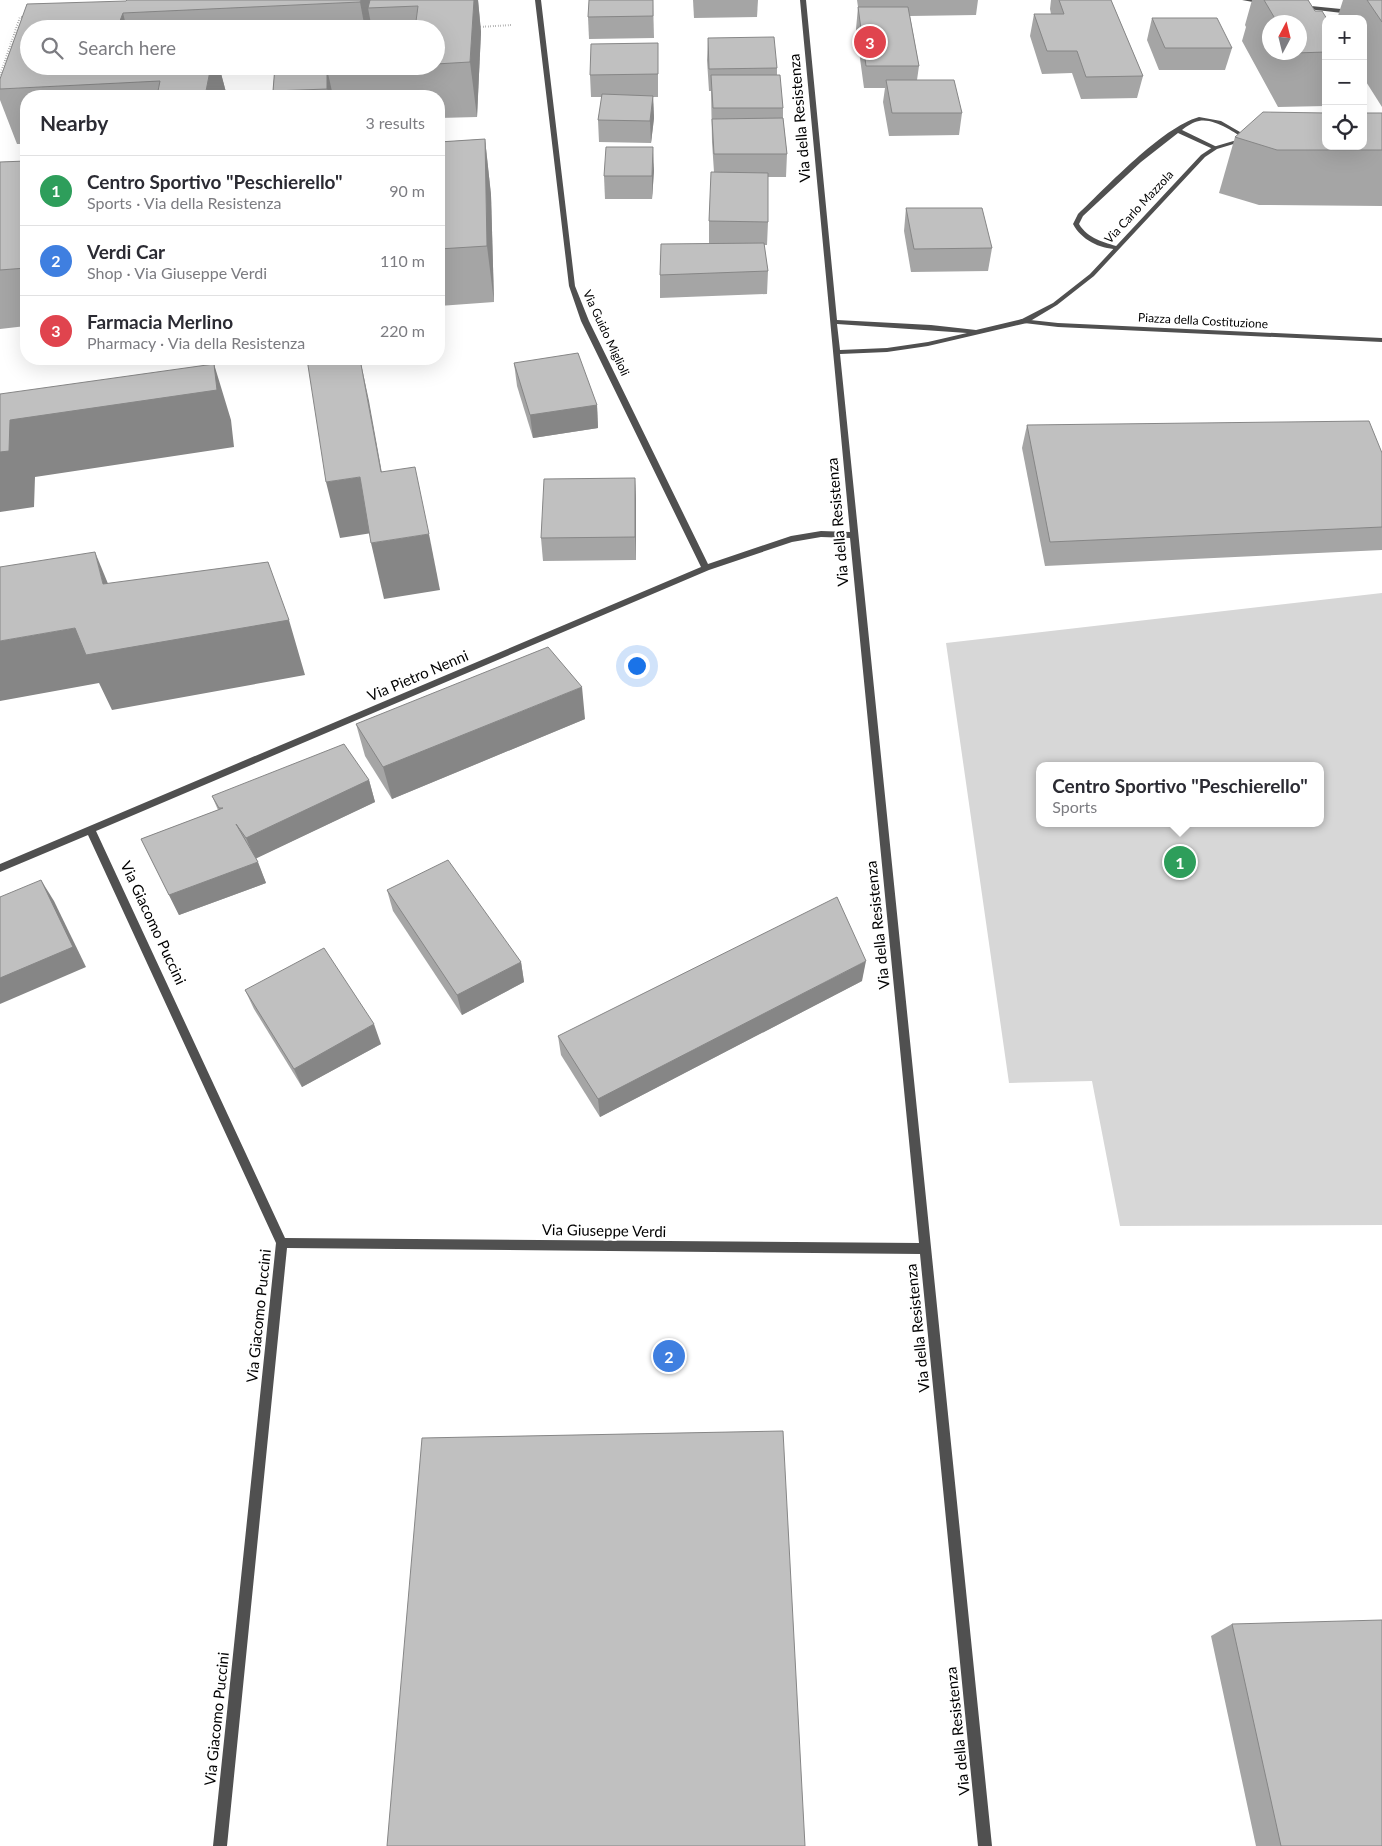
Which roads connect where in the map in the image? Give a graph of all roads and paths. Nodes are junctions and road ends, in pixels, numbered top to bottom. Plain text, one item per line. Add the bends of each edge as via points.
1 (538, 0) edge
2 (804, 0) edge
3 (1245, 0) edge
4 (1272, 3) edge
5 (1291, 6) edge
6 (1356, 12) dead end
7 (29, 17) edge
8 (541, 24) junction
9 (476, 27) edge
10 (19, 46) edge
11 (9, 47) junction
12 (0, 75) edge
13 (1177, 130) junction
14 (1257, 138) edge
15 (1249, 139) junction
16 (1215, 148) junction
17 (1117, 248) junction
18 (1024, 321) junction
19 (834, 322) junction
20 (982, 332) junction
21 (1382, 340) edge
22 (836, 352) junction
23 (854, 535) junction
24 (706, 568) junction
25 (91, 830) junction
26 (0, 868) edge
27 (282, 1243) junction
28 (925, 1249) junction
29 (220, 1846) edge
30 (985, 1846) edge

1 - 8 street, Via Guido Miglioli
2 - 19 street, Via della Resistenza
3 - 4 street
5 - 6 street
7 - 11 path via 20,17
8 - 9 path
8 - 24 street, Via Guido Miglioli via 572,286
10 - 11 path
11 - 12 path
13 - 15 street via 1193,120 1212,120
13 - 16 street
13 - 17 street via 1080,215 1076,224 1080,233
14 - 15 street, Via Carlo Mazzola
15 - 16 street, Via Carlo Mazzola
16 - 17 street, Via Carlo Mazzola via 1203,156
17 - 18 street, Via Carlo Mazzola via 1092,275 1056,304
18 - 20 street, Via Carlo Mazzola
18 - 21 street, Piazza della Costituzione
19 - 20 street, Via Carlo Mazzola
19 - 22 street, Via della Resistenza
20 - 22 street, Via Carlo Mazzola via 910,347
22 - 23 street, Via della Resistenza
23 - 24 street, Via Pietro Nenni via 820,534 791,539
23 - 28 street, Via della Resistenza
24 - 25 street, Via Pietro Nenni
25 - 26 street, Via Pietro Nenni
25 - 27 street, Via Giacomo Puccini
27 - 28 street, Via Giuseppe Verdi
27 - 29 street, Via Giacomo Puccini
28 - 30 street, Via della Resistenza

